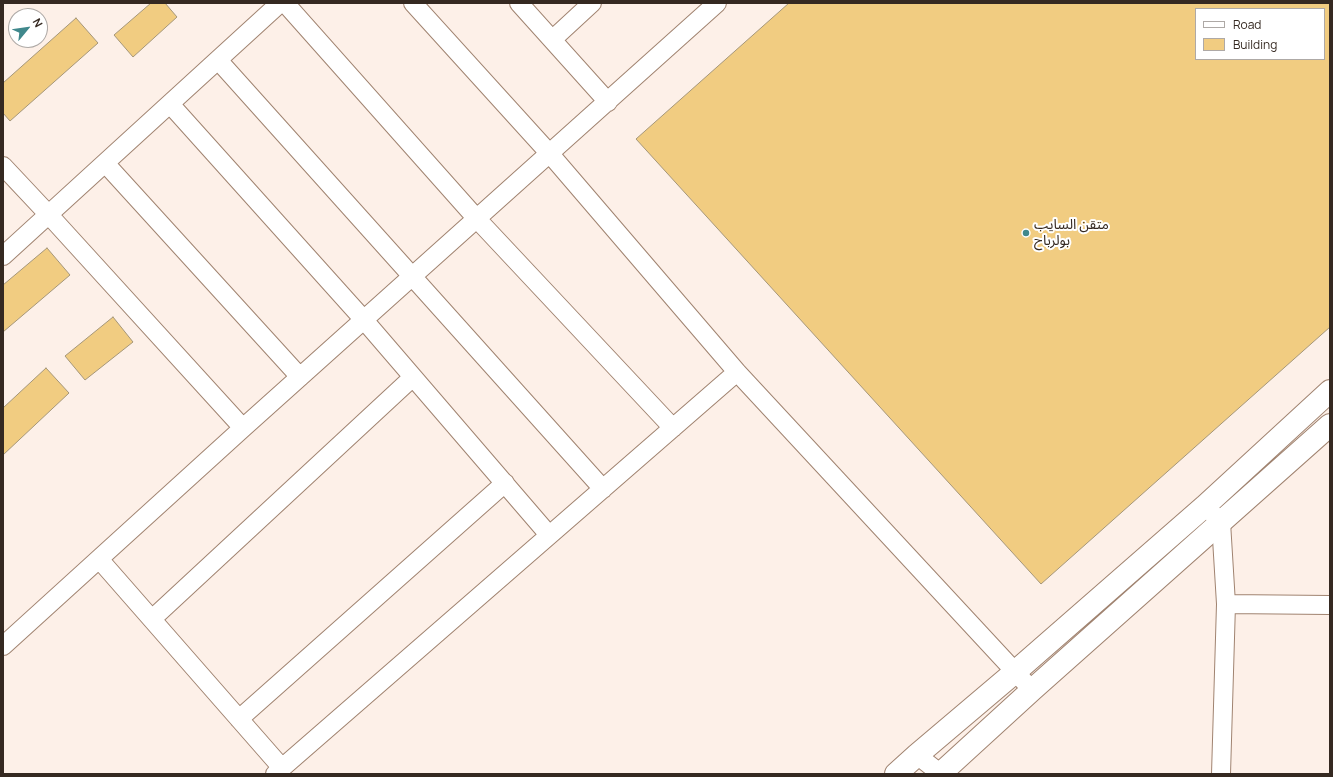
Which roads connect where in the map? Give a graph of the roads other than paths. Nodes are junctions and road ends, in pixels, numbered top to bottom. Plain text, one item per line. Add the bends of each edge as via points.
1 (280, 3) edge
2 (285, 3) edge
3 (413, 3) edge
4 (519, 3) edge
5 (592, 3) edge
6 (717, 3) edge
7 (553, 39) junction
8 (218, 60) junction
9 (608, 102) junction
10 (170, 104) junction
11 (550, 154) junction
12 (105, 163) junction
13 (3, 166) edge
14 (49, 215) junction
15 (477, 219) junction
16 (3, 256) edge
17 (412, 277) junction
18 (364, 320) junction
19 (737, 372) junction
20 (300, 377) junction
21 (413, 377) junction
22 (1330, 391) edge
23 (1330, 425) edge
24 (243, 428) junction
25 (673, 428) junction
26 (505, 484) junction
27 (602, 489) junction
28 (1204, 506) junction
29 (1222, 522) junction
30 (549, 535) junction
31 (99, 558) junction
32 (1226, 604) junction
33 (1330, 605) edge
34 (152, 619) junction
35 (3, 646) edge
36 (1015, 672) junction
37 (1032, 690) junction
38 (239, 719) junction
39 (917, 754) junction
40 (278, 771) edge
41 (896, 774) edge
42 (940, 774) edge
43 (1221, 774) edge

1 - 8 street
2 - 15 street
3 - 11 street
4 - 7 street
5 - 7 street
6 - 9 street
7 - 9 street
8 - 10 street
8 - 17 street
9 - 11 street
10 - 12 street
10 - 18 street
11 - 15 street
11 - 19 street
12 - 14 street
12 - 20 street
13 - 14 street
14 - 16 street
14 - 24 street
15 - 17 street
15 - 25 street
17 - 18 street
17 - 27 street
18 - 20 street
18 - 21 street
19 - 25 street
19 - 36 street
20 - 24 street
21 - 26 street
21 - 34 street
22 - 28 street
23 - 29 street
24 - 31 street
25 - 27 street
26 - 30 street
26 - 38 street
27 - 30 street
28 - 29 street
28 - 36 street
29 - 32 street
29 - 37 street
30 - 40 street
31 - 34 street
31 - 35 street
32 - 33 street
32 - 43 street
34 - 38 street
36 - 37 street
36 - 39 street
37 - 42 street
38 - 40 street
39 - 41 street
39 - 42 street

